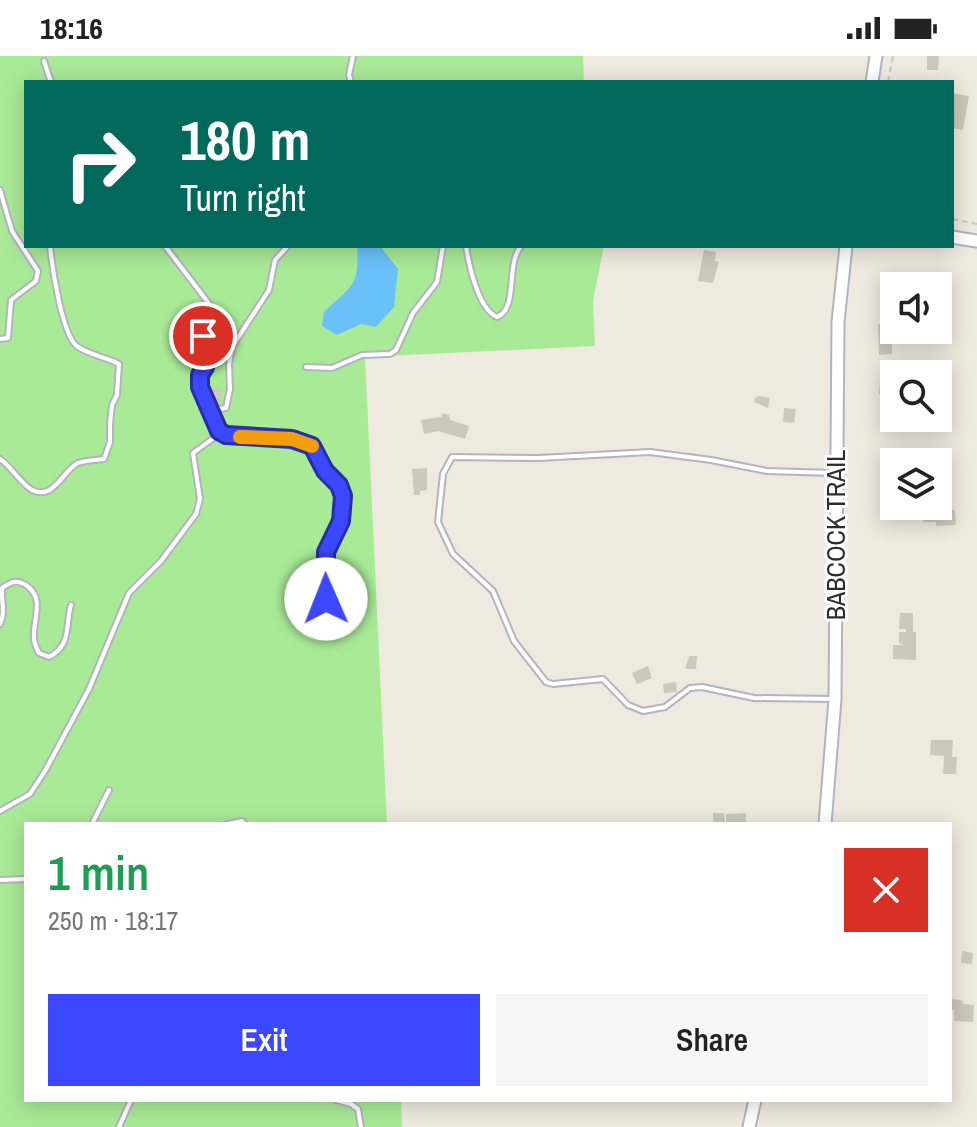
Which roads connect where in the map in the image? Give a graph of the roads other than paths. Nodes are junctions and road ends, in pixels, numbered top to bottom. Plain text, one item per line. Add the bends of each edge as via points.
1 (353, 56) edge
2 (876, 56) edge
3 (44, 61) dead end
4 (50, 80) edge
5 (350, 80) edge
6 (872, 80) edge
7 (0, 190) edge
8 (954, 237) edge
9 (977, 241) edge
10 (50, 248) edge
11 (167, 248) edge
12 (286, 248) edge
13 (443, 248) edge
14 (467, 248) edge
15 (520, 248) edge
16 (846, 248) edge
17 (0, 339) edge
18 (306, 367) dead end
19 (210, 410) junction
20 (219, 431) junction
21 (0, 459) edge
22 (837, 473) junction
23 (326, 599) dead end
24 (71, 605) dead end
25 (0, 624) edge
26 (835, 699) junction
27 (109, 790) dead end
28 (0, 811) edge
29 (93, 822) edge
30 (825, 822) edge
31 (24, 879) edge
32 (0, 880) edge
33 (130, 1102) edge
34 (344, 1102) edge
35 (755, 1102) edge
36 (119, 1127) edge
37 (361, 1127) edge
38 (749, 1127) edge

1 - 5 lane
2 - 6 street
3 - 4 lane
7 - 17 lane via 12,231 38,271 36,281 11,300 8,338
8 - 9 street
10 - 21 lane via 71,340 119,364 110,442 104,459 78,463 44,492 33,490
11 - 19 lane via 213,313 203,336 205,367 200,375
12 - 19 lane via 275,260 269,290 232,347 226,408
13 - 18 lane via 437,282 393,352 362,355 332,368
14 - 15 lane via 483,302 497,317 509,307 512,264
16 - 22 street, BABCOCK TRAIL via 838,322
19 - 20 lane
20 - 23 lane via 312,446 339,485 341,521 326,552
20 - 28 lane via 193,453 200,499 196,514 129,593 89,689 30,794
22 - 26 street, BABCOCK TRAIL
22 - 26 lane via 767,471 650,452 452,457 443,474 438,522 453,554 493,591 514,641 546,682 603,679 628,705 643,711 665,707 690,688 702,687 754,698
24 - 25 lane via 66,641 49,657 39,653 34,640 34,591 21,582 2,588 5,611
26 - 30 street, BABCOCK TRAIL
27 - 29 lane
31 - 32 lane
33 - 36 lane
34 - 37 lane via 358,1109
35 - 38 street

